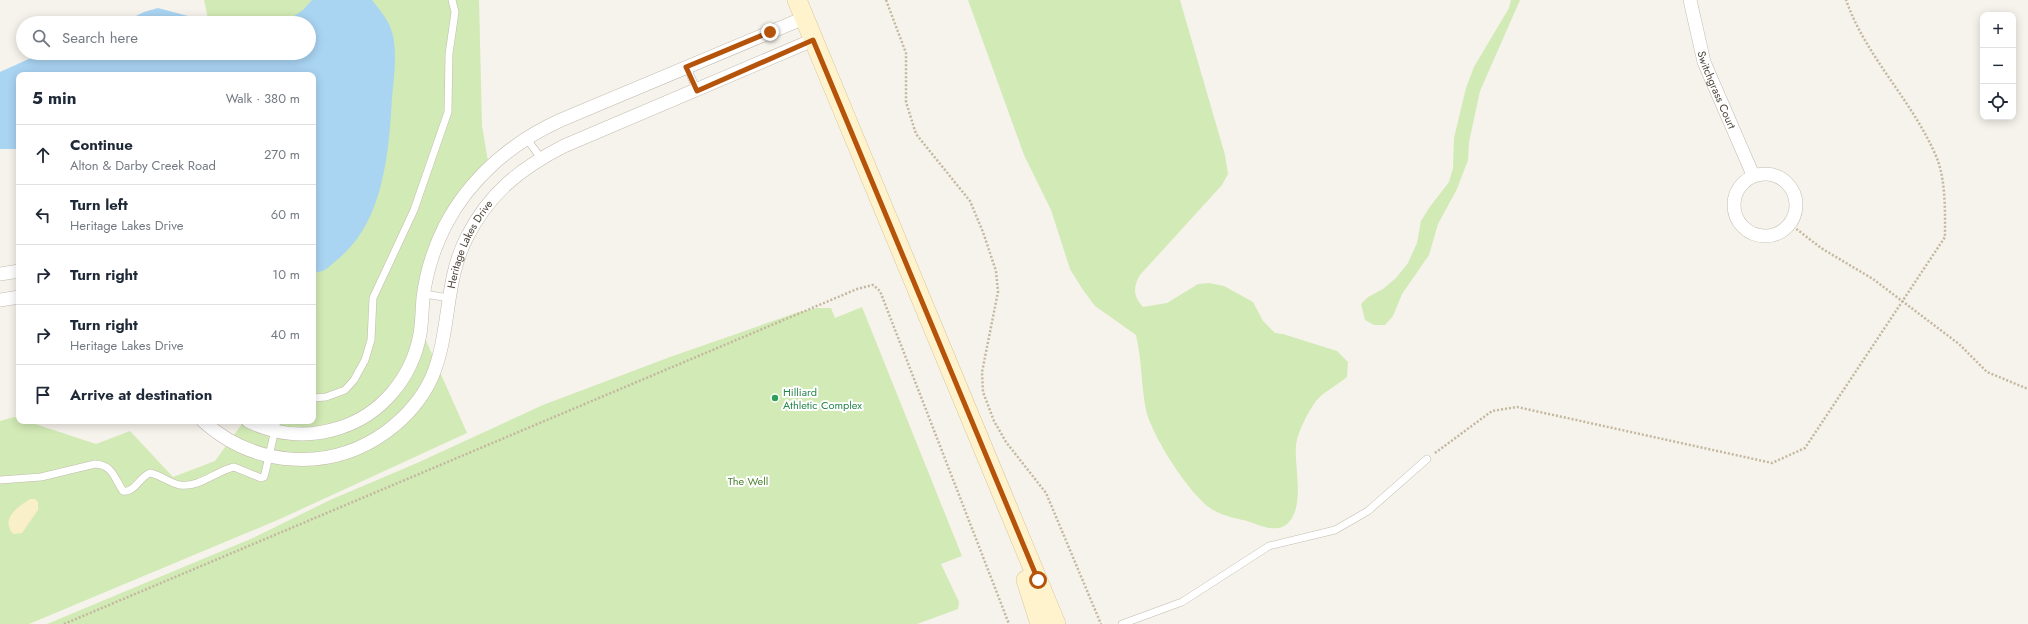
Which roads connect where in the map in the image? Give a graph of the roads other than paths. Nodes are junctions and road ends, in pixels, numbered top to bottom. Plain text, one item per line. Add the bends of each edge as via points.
1 (452, 0) edge
2 (796, 0) edge
3 (1690, 0) edge
4 (804, 18) junction
5 (813, 40) junction
6 (686, 67) junction
7 (697, 91) junction
8 (526, 138) junction
9 (541, 158) junction
10 (1753, 176) junction
11 (16, 271) edge
12 (0, 274) edge
13 (424, 294) junction
14 (16, 297) edge
15 (449, 298) junction
16 (0, 300) edge
17 (316, 398) edge
18 (207, 424) edge
19 (254, 424) edge
20 (276, 426) edge
21 (269, 456) junction
22 (1428, 459) road end
23 (995, 477) junction
24 (0, 480) edge
25 (1040, 624) edge
26 (1056, 624) edge
27 (1122, 624) edge

1 - 17 lane via 455,12 448,66 448,112 414,210 373,298 371,340 365,360 345,390
2 - 4 main road
3 - 10 street, Switchgrass Court via 1704,62
4 - 5 main road
4 - 6 street
5 - 7 street, Heritage Lakes Drive
5 - 23 main road
6 - 7 lane
6 - 8 street via 561,120
7 - 9 street, Heritage Lakes Drive
8 - 9 lane
8 - 13 street via 496,160 458,205 438,243 426,278
9 - 15 street, Heritage Lakes Drive via 502,187 477,220 455,265
10 - 10 street via 1737,189 1734,209 1740,224 1752,234 1773,235 1790,224 1795,215 1795,194 1783,178 1763,173
11 - 12 street
13 - 15 lane
13 - 20 street via 420,334 414,357 398,385 378,407 357,421 332,431 304,434
14 - 16 street
15 - 21 street, Heritage Lakes Drive via 442,350 424,392 404,418 366,445 339,455 301,460
18 - 21 street, Heritage Lakes Drive via 235,444
19 - 20 street via 262,428
20 - 21 lane
21 - 24 lane via 264,476 261,478 234,467 200,481 178,485 150,473 127,492 123,491 110,469 101,465 86,465 41,476
22 - 27 lane via 1368,511 1335,530 1269,546 1182,602
23 - 25 main road
23 - 26 main road

